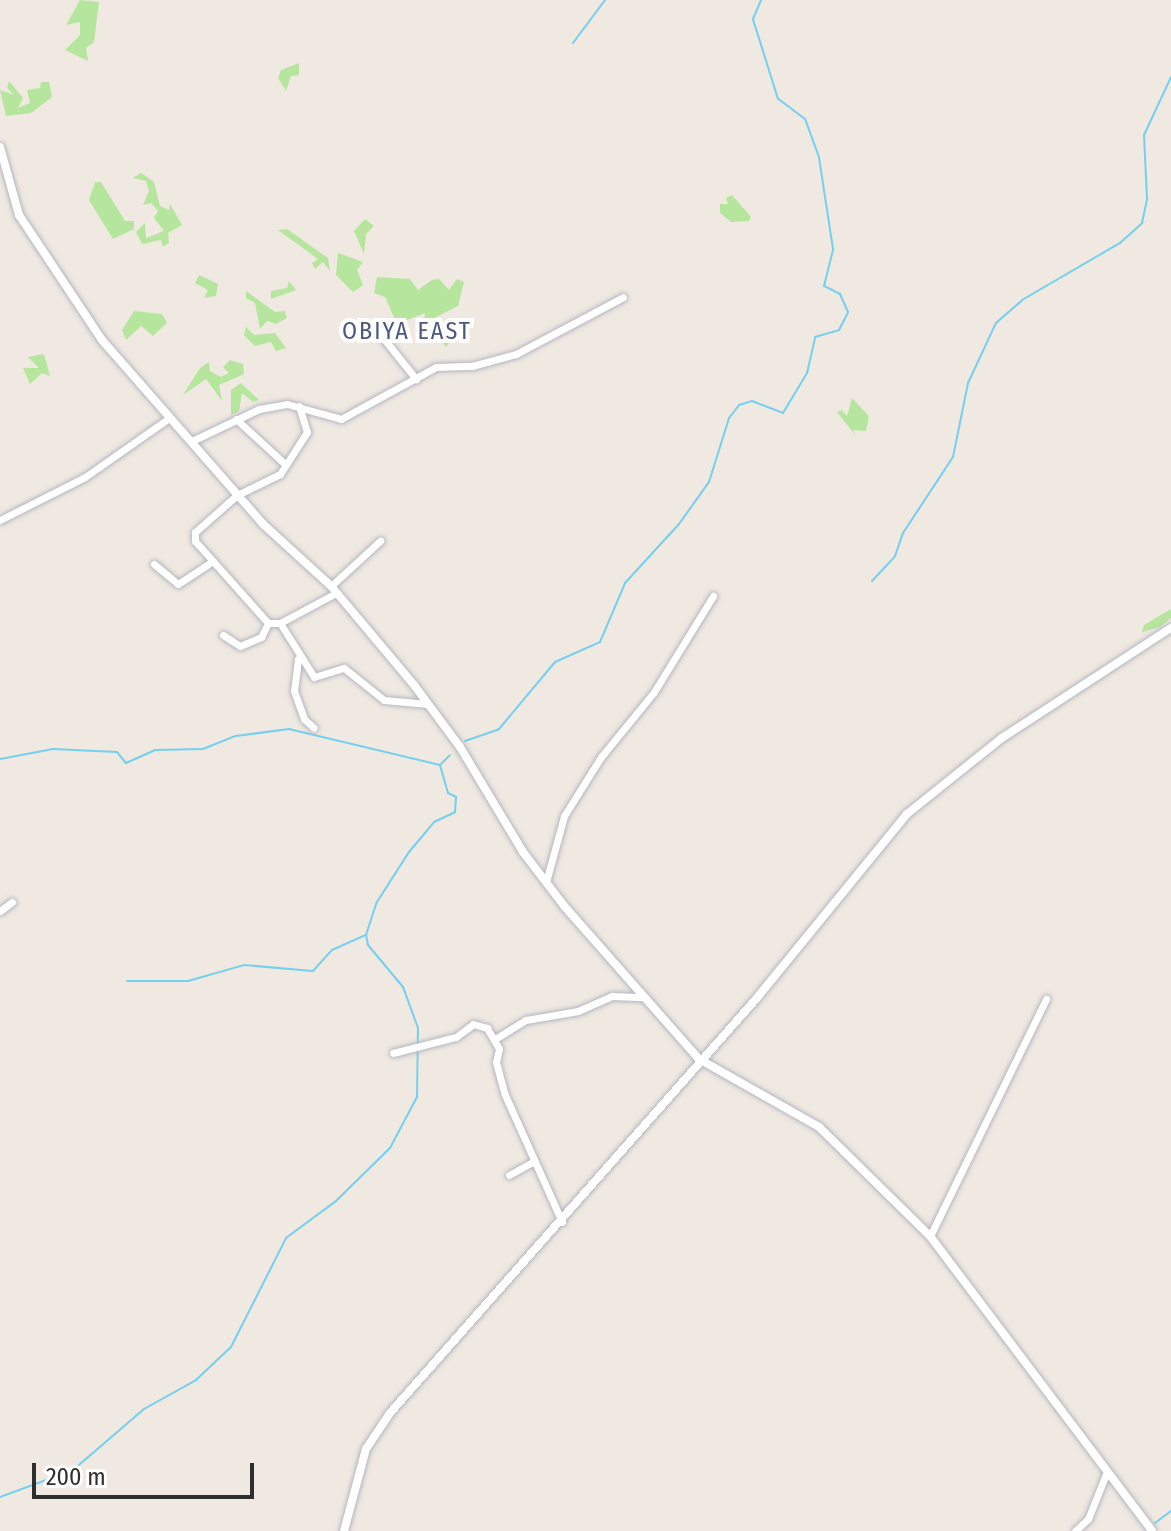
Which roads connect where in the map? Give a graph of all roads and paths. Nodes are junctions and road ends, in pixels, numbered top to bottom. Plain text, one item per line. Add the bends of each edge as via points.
1 (0, 147) edge
2 (623, 297) dead end
3 (380, 334) dead end
4 (416, 379) junction
5 (299, 406) junction
6 (169, 418) junction
7 (236, 419) junction
8 (194, 440) junction
9 (285, 464) junction
10 (237, 495) junction
11 (0, 520) edge
12 (380, 541) dead end
13 (213, 561) junction
14 (154, 564) dead end
15 (334, 590) junction
16 (713, 596) dead end
17 (268, 623) junction
18 (280, 623) junction
19 (1171, 628) edge
20 (223, 635) dead end
21 (298, 659) junction
22 (428, 704) junction
23 (314, 728) dead end
24 (546, 882) junction
25 (12, 902) dead end
26 (0, 911) edge
27 (645, 997) junction
28 (1046, 999) dead end
29 (487, 1028) junction
30 (501, 1031) junction
31 (495, 1039) junction
32 (393, 1053) dead end
33 (699, 1059) junction
34 (534, 1161) junction
35 (509, 1175) dead end
36 (562, 1222) junction
37 (930, 1236) junction
38 (1106, 1474) junction
39 (344, 1531) edge
40 (1075, 1531) edge
41 (1152, 1531) edge

1 - 6 street via 8,188 25,224 102,340
2 - 4 street via 516,354 472,366 446,365
3 - 4 street
4 - 5 street via 338,419
5 - 7 street via 259,409
5 - 9 street via 307,432
6 - 8 street
6 - 11 street via 85,477
7 - 8 street
7 - 9 street
8 - 10 street
9 - 10 street via 272,479
10 - 13 street via 195,532 195,541
10 - 15 street
12 - 15 street
13 - 14 street via 178,584
13 - 17 street
15 - 18 street
15 - 22 street
16 - 24 street via 654,692 601,757 564,816
17 - 18 street
17 - 20 street via 261,637 240,646
18 - 21 street
19 - 33 street via 933,789
21 - 22 street via 314,677 344,668 384,700
21 - 23 street via 294,691 304,719
22 - 24 street
24 - 27 street
25 - 26 street
27 - 30 street via 612,996
27 - 33 street
28 - 37 street
29 - 30 street
29 - 31 street
29 - 32 street via 473,1024 456,1037
30 - 31 street
31 - 34 street via 497,1069
33 - 36 street
33 - 37 street via 819,1127
34 - 35 street
34 - 36 street
36 - 39 street via 390,1413 366,1449
37 - 38 street
38 - 40 street via 1088,1519
38 - 41 street

